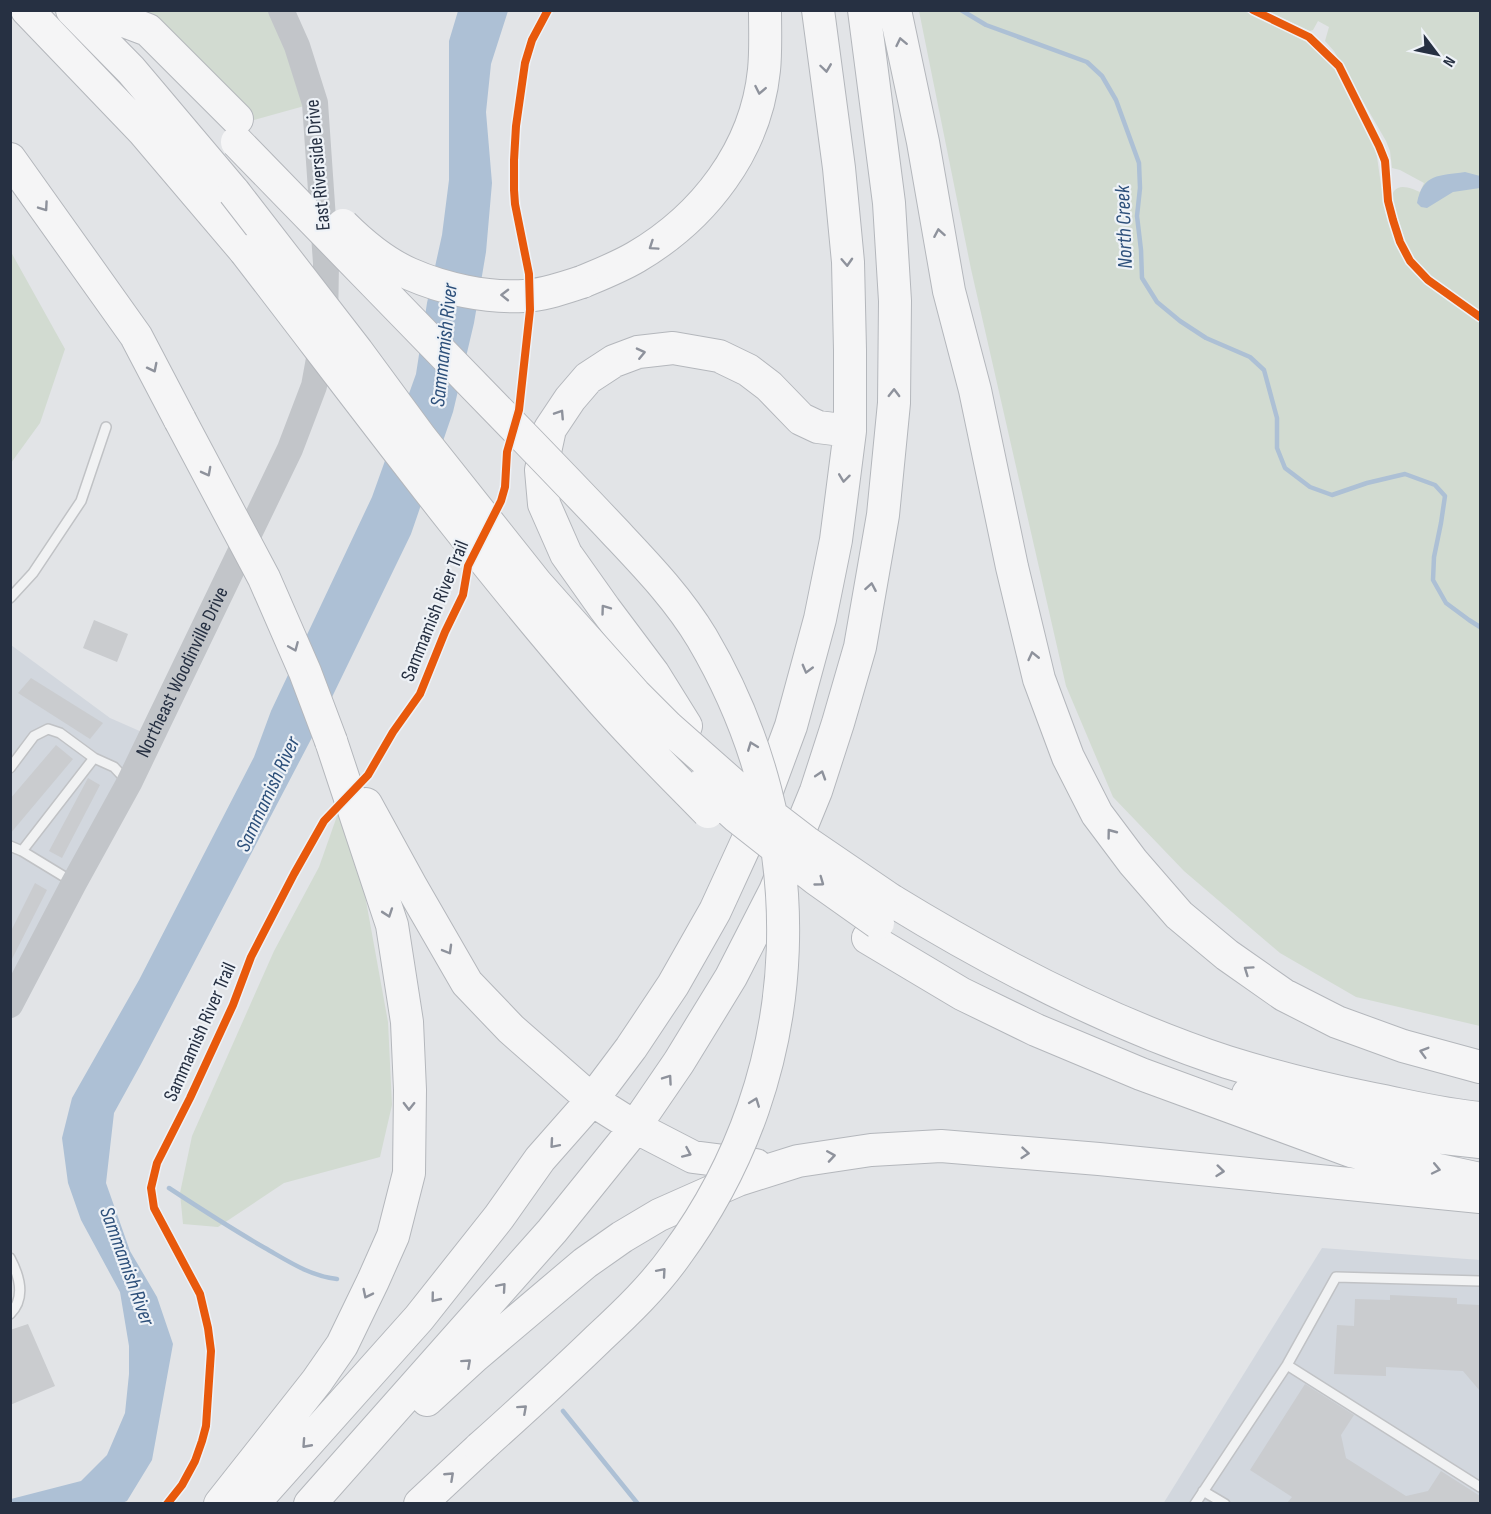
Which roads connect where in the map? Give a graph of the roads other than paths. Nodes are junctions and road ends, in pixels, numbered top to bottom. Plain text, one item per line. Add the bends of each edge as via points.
1 (27, 10) edge
2 (46, 10) edge
3 (72, 10) edge
4 (281, 10) edge
5 (765, 10) edge
6 (818, 10) edge
7 (864, 10) edge
8 (895, 10) edge
9 (114, 16) edge
10 (237, 130) junction
11 (10, 159) edge
12 (239, 189) junction
13 (249, 248) junction
14 (325, 326) joint
15 (106, 427) dead end
16 (850, 431) junction
17 (10, 598) edge
18 (686, 726) junction
19 (94, 758) junction
20 (10, 768) edge
21 (129, 783) junction
22 (10, 846) edge
23 (22, 851) junction
24 (378, 851) junction
25 (74, 883) junction
26 (884, 913) junction
27 (12, 998) edge
28 (1480, 1067) edge
29 (1180, 1088) junction
30 (592, 1100) junction
31 (1480, 1103) edge
32 (1480, 1118) edge
33 (634, 1128) junction
34 (1480, 1142) edge
35 (1480, 1155) edge
36 (798, 1161) junction
37 (1480, 1179) edge
38 (1480, 1197) edge
39 (10, 1257) edge
40 (14, 1275) edge
41 (1480, 1281) edge
42 (10, 1314) edge
43 (1287, 1365) junction
44 (1480, 1487) edge
45 (1203, 1491) junction
46 (220, 1503) edge
47 (253, 1503) edge
48 (310, 1503) edge
49 (317, 1503) edge
50 (420, 1503) edge
51 (1195, 1503) edge
52 (1225, 1503) edge

1 - 13 highway
2 - 13 highway via 168,138 215,196
3 - 12 highway
4 - 14 main road, East Riverside Drive via 315,103 326,263
5 -> 10 highway, bridge via 764,71 758,103 728,173 696,211 637,256 554,291 494,295 410,274 358,240
6 -> 16 highway via 848,262
33 -> 7 highway via 731,977 775,891 816,790 860,647 883,515 894,403 895,301 889,203
28 -> 8 highway via 1336,1022 1284,995 1227,956 1179,915 1097,814 1068,757 1039,679 949,291
9 - 10 highway
9 - 12 highway via 117,36 194,124
50 -> 10 highway, bridge via 631,1308 675,1257 734,1158 759,1094 775,1029 783,967 782,886 775,831 759,766 730,691 700,634 659,579
11 -> 24 highway, bridge via 136,336 264,578
12 - 18 highway via 589,625
12 - 26 highway, bridge via 422,438 580,634 668,727
13 -> 26 highway, bridge via 408,462 526,612 597,695 723,828 799,892
14 - 21 main road, Northeast Woodinville Drive via 314,386 290,448
15 - 17 lane via 81,501 33,573
18 -> 16 highway via 653,673 566,554 544,504 541,470 550,429 588,378 614,361 638,352 673,348 719,356 769,386 801,419 818,427
16 -> 30 highway via 836,540 820,619 791,726 754,826 715,911 674,986
18 - 26 highway via 729,766 828,843
19 - 20 lane via 60,733 48,729 34,736
19 - 21 lane via 114,767
19 - 23 lane
21 - 25 main road, Northeast Woodinville Drive
22 - 23 lane
23 - 25 lane
24 -> 30 highway via 467,983 510,1029
24 -> 46 highway via 407,1022 409,1173 393,1236 342,1345
25 - 27 main road, Northeast Woodinville Drive
26 - 29 highway via 962,994 1036,1030
26 - 31 highway via 1018,960 1113,1005 1220,1045 1316,1073 1402,1092
26 - 32 highway via 1146,1031 1227,1062 1319,1088
26 - 34 highway via 924,953 1044,1018 1120,1052 1232,1090 1342,1120
29 - 35 highway via 1355,1134
29 -> 37 highway via 1352,1151
30 - 33 highway
30 -> 47 highway via 540,1159 419,1318
33 -> 36 highway via 693,1156 753,1165
48 -> 33 highway via 552,1231
36 -> 38 highway via 871,1149 941,1146
49 -> 36 highway via 475,1356 585,1263 659,1215 738,1180
39 - 40 lane
40 - 42 lane via 20,1292 18,1305
41 - 43 lane via 1336,1277
43 - 44 lane
43 - 45 lane
45 - 51 lane
45 - 52 lane

